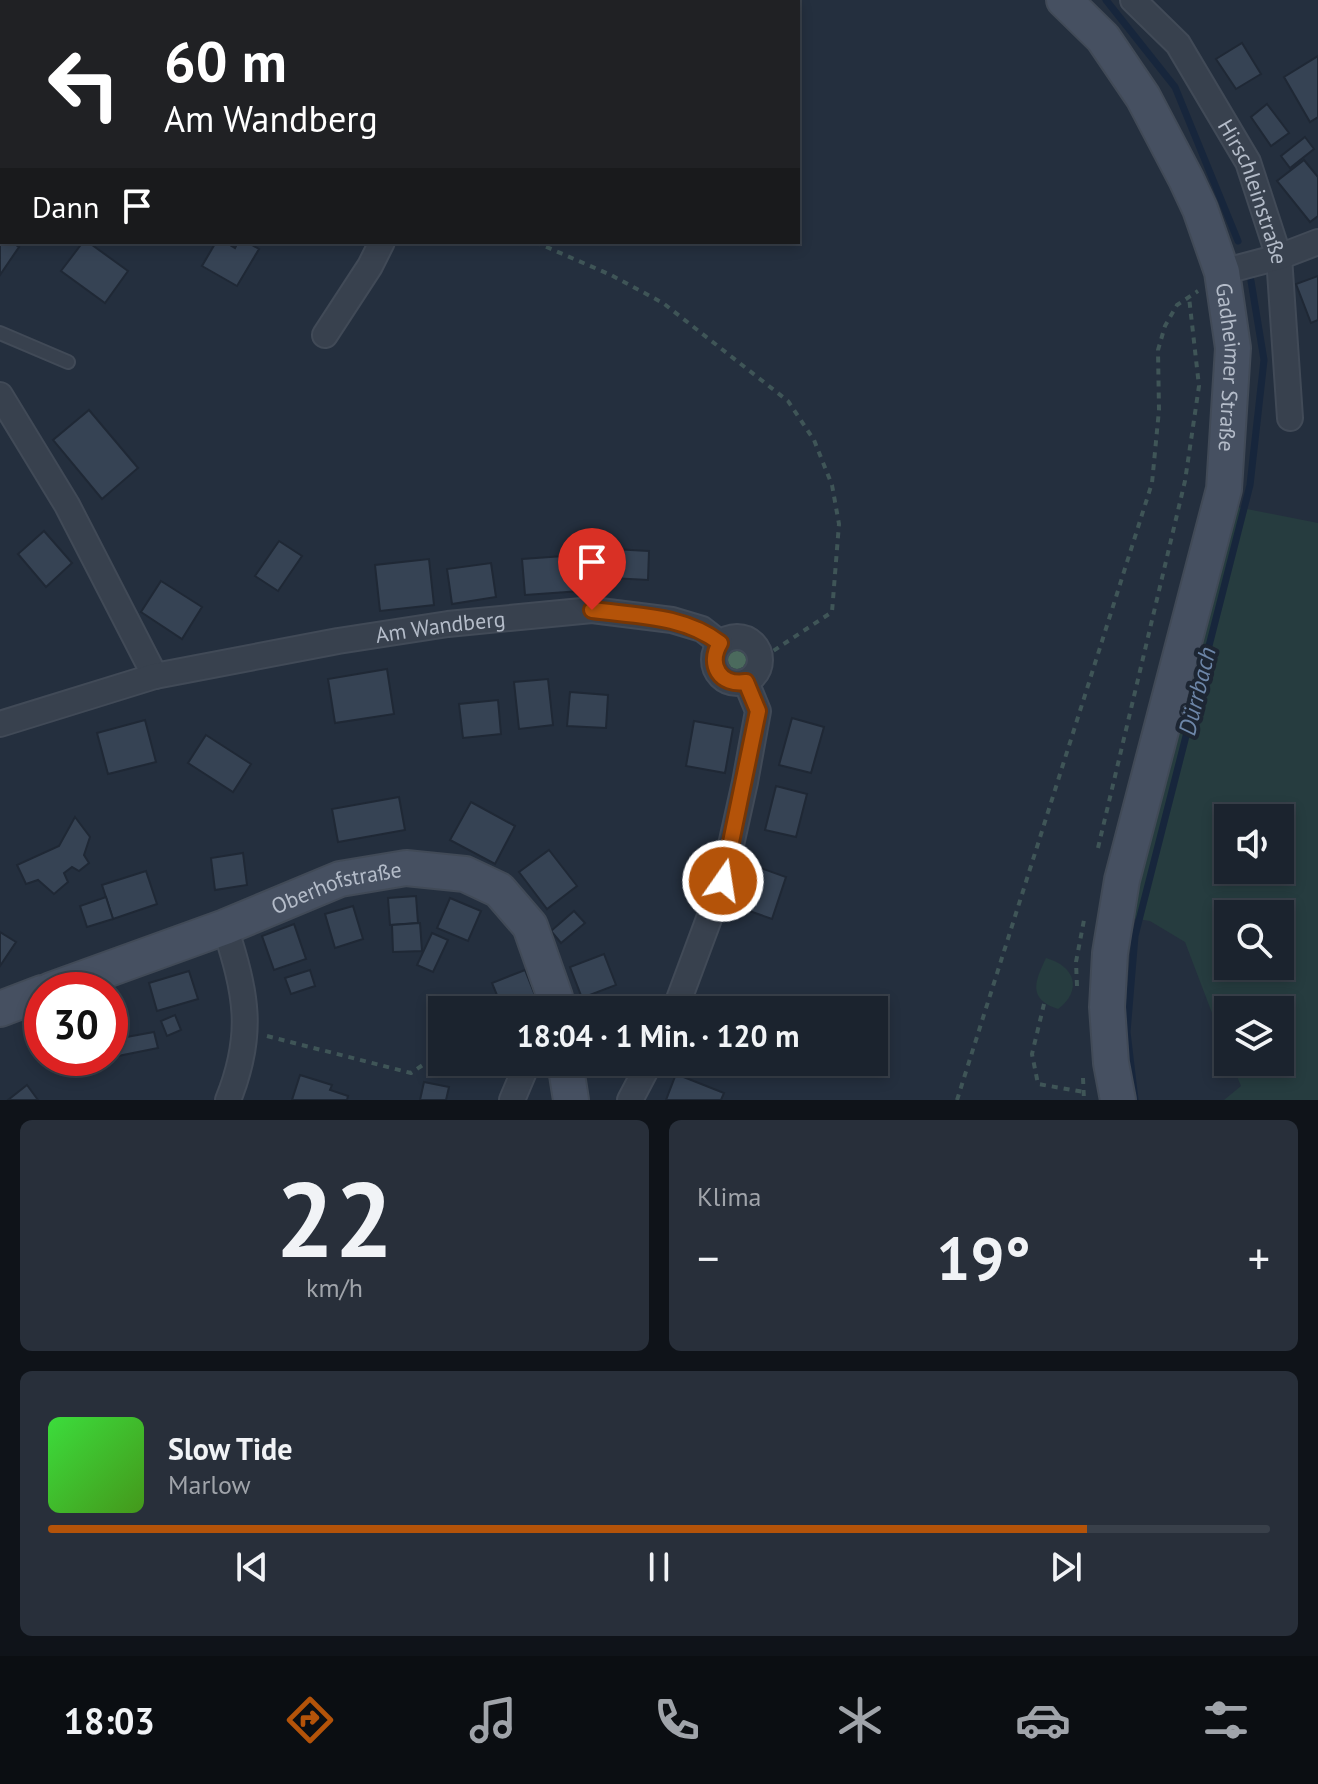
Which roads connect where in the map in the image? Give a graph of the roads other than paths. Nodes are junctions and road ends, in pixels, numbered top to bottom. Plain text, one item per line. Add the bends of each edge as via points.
1 (1064, 0) edge
2 (1133, 0) edge
3 (1318, 242) edge
4 (381, 244) edge
5 (1279, 257) junction
6 (1222, 272) junction
7 (0, 333) edge
8 (325, 335) dead end
9 (68, 362) dead end
10 (0, 395) edge
11 (1290, 418) dead end
12 (720, 643) junction
13 (155, 676) junction
14 (746, 682) junction
15 (0, 724) edge
16 (225, 927) junction
17 (101, 972) edge
18 (551, 996) edge
19 (680, 996) edge
20 (24, 1000) edge
21 (0, 1009) edge
22 (522, 1076) edge
23 (567, 1076) edge
24 (643, 1076) edge
25 (228, 1100) edge
26 (512, 1100) edge
27 (571, 1100) edge
28 (630, 1100) edge
29 (1118, 1100) edge

1 - 6 street, Gadheimer Straße via 1103,38 1143,97 1200,209
2 - 5 street, Hirschleinstraße via 1178,44 1248,162
3 - 5 street
4 - 8 street
5 - 6 street
5 - 11 street, Hirschleinstraße
6 - 29 street, Gadheimer Straße via 1233,348 1224,489 1122,880 1107,1007
7 - 9 lane
10 - 13 street via 67,505
12 - 13 street, Am Wandberg via 702,629 672,620 592,610 448,624
12 - 14 street via 714,666 720,675
12 - 14 street, Am Wandberg via 734,636 756,646 761,659
13 - 15 street, Am Wandberg
14 - 19 street via 758,711 745,782 723,881
16 - 17 street, Oberhofstraße
16 - 18 street, Oberhofstraße via 340,879 406,868 465,874 499,890 530,926
16 - 25 street via 242,984 247,1031
20 - 21 street
22 - 26 street
23 - 27 street
24 - 28 street

